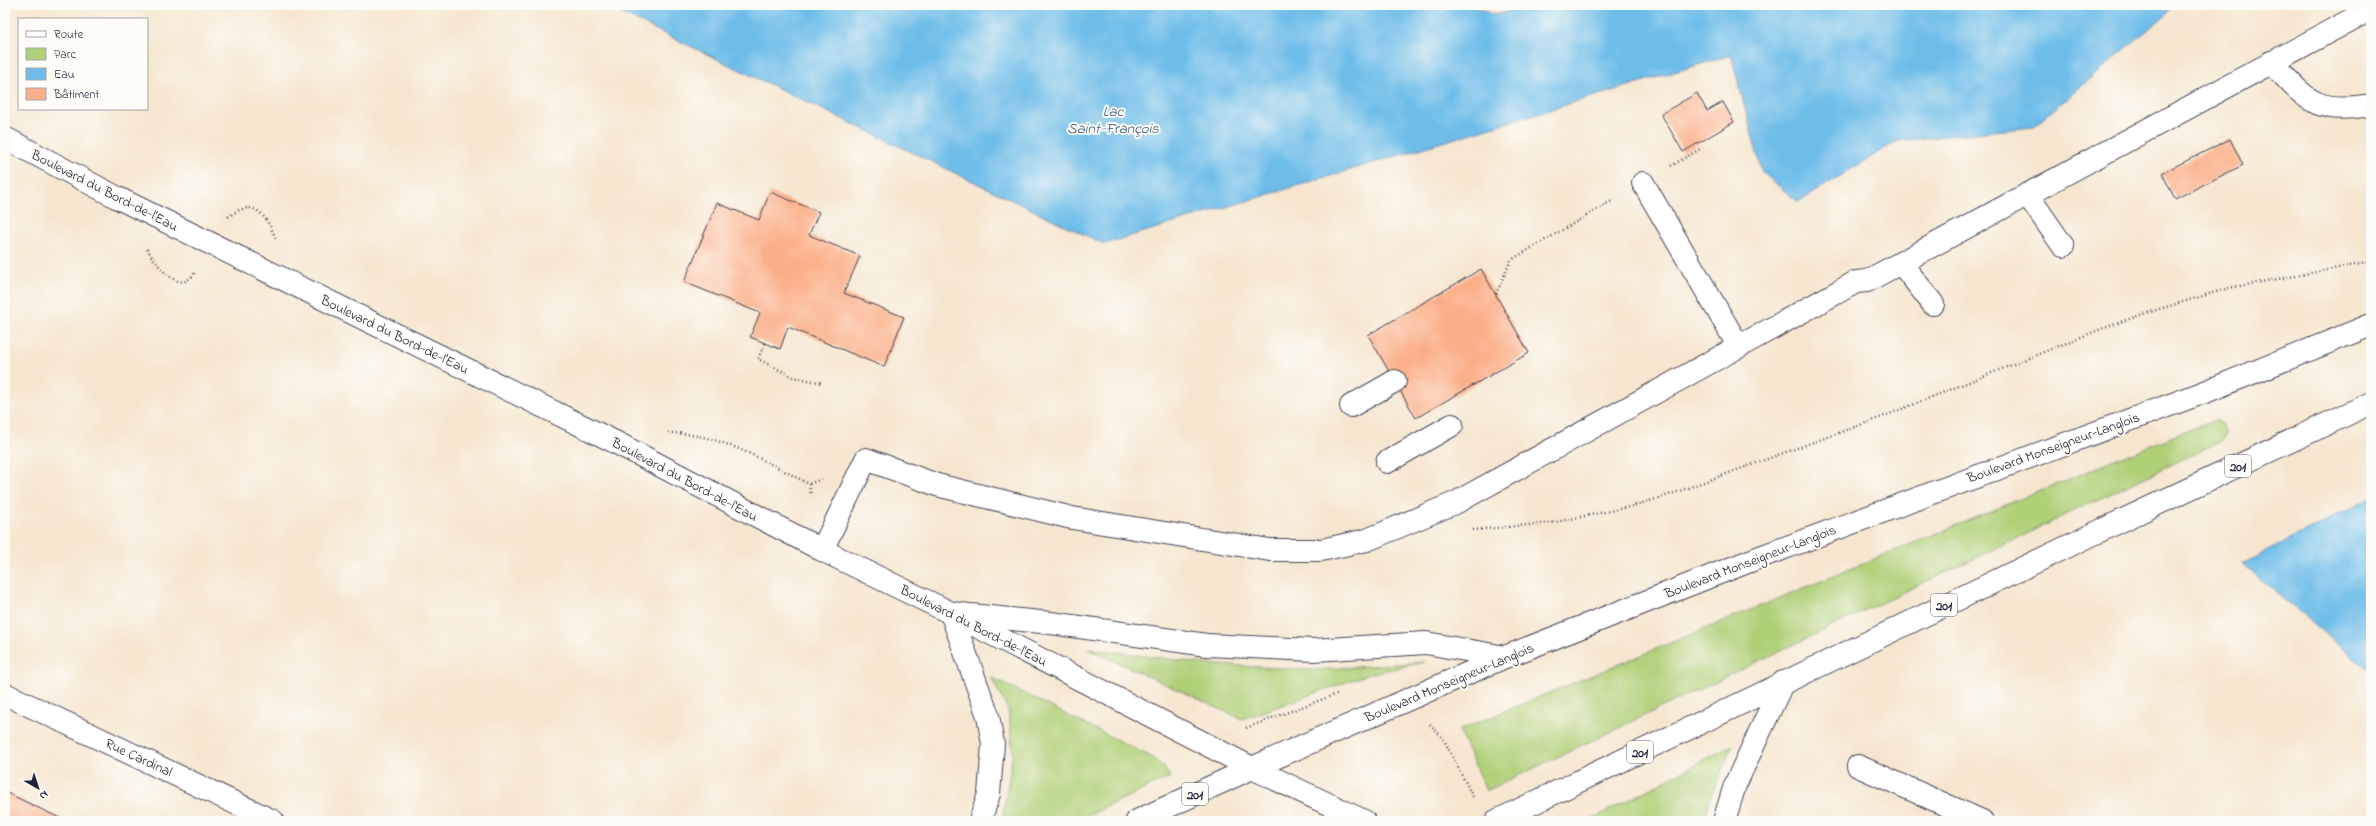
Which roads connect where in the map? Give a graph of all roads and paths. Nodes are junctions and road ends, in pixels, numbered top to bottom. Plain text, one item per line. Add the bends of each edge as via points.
1 (2371, 9) edge
2 (2271, 62) junction
3 (2371, 105) edge
4 (5, 138) edge
5 (1700, 149) dead end
6 (1643, 183) junction
7 (2027, 194) junction
8 (224, 221) dead end
9 (276, 240) dead end
10 (2063, 246) dead end
11 (148, 252) dead end
12 (2371, 262) edge
13 (1901, 263) junction
14 (198, 268) dead end
15 (1496, 294) dead end
16 (1933, 304) dead end
17 (2371, 325) edge
18 (765, 343) dead end
19 (1739, 347) junction
20 (1395, 381) dead end
21 (823, 383) dead end
22 (2371, 404) edge
23 (1352, 406) dead end
24 (1452, 425) dead end
25 (665, 433) dead end
26 (866, 458) junction
27 (1387, 462) dead end
28 (1469, 530) dead end
29 (822, 550) junction
30 (951, 612) junction
31 (1506, 657) junction
32 (1783, 682) junction
33 (1344, 691) dead end
34 (5, 694) edge
35 (1242, 730) dead end
36 (1443, 738) dead end
37 (1858, 766) dead end
38 (1252, 768) junction
39 (1471, 794) dead end
40 (274, 821) edge
41 (980, 821) edge
42 (1137, 821) edge
43 (1364, 821) edge
44 (1496, 821) edge
45 (1724, 821) edge
46 (1982, 821) edge

1 - 2 main road
2 - 3 main road via 2305,98 2319,106 2349,108
2 - 7 main road
4 - 29 main road, Boulevard du Bord-de-l'Eau via 123,200 613,441
5 - 6 path
6 - 15 path via 1511,260
6 - 19 main road
7 - 10 main road
7 - 13 main road
8 - 9 path via 247,207 254,209 269,223
11 - 14 path via 170,278 178,282 186,281
12 - 28 path via 2229,288 2144,314 1882,417 1636,505 1551,523
13 - 16 main road
13 - 19 main road via 1867,282 1856,282
17 - 31 main road, Boulevard Monseigneur-Langlois / 201 via 2205,392 1760,556
18 - 21 path via 758,359 793,377
19 - 26 main road via 1438,511 1367,540 1321,550 1270,550 1072,518 937,485
20 - 23 main road
22 - 32 main road, 201
24 - 27 main road
25 - 26 path via 696,435 723,442 809,484
26 - 29 main road
29 - 30 main road, Boulevard du Bord-de-l'Eau
30 - 31 main road via 1207,645 1313,650 1426,643
30 - 38 main road, Boulevard du Bord-de-l'Eau
30 - 41 main road via 984,702 992,744 989,794
31 - 38 main road, Boulevard Monseigneur-Langlois / 201
32 - 44 main road, 201
32 - 45 main road via 1735,785
33 - 35 path
34 - 40 main road, Rue Cardinal
36 - 39 path
37 - 46 main road
38 - 42 main road, Boulevard Monseigneur-Langlois / 201
38 - 43 main road, Boulevard du Bord-de-l'Eau

